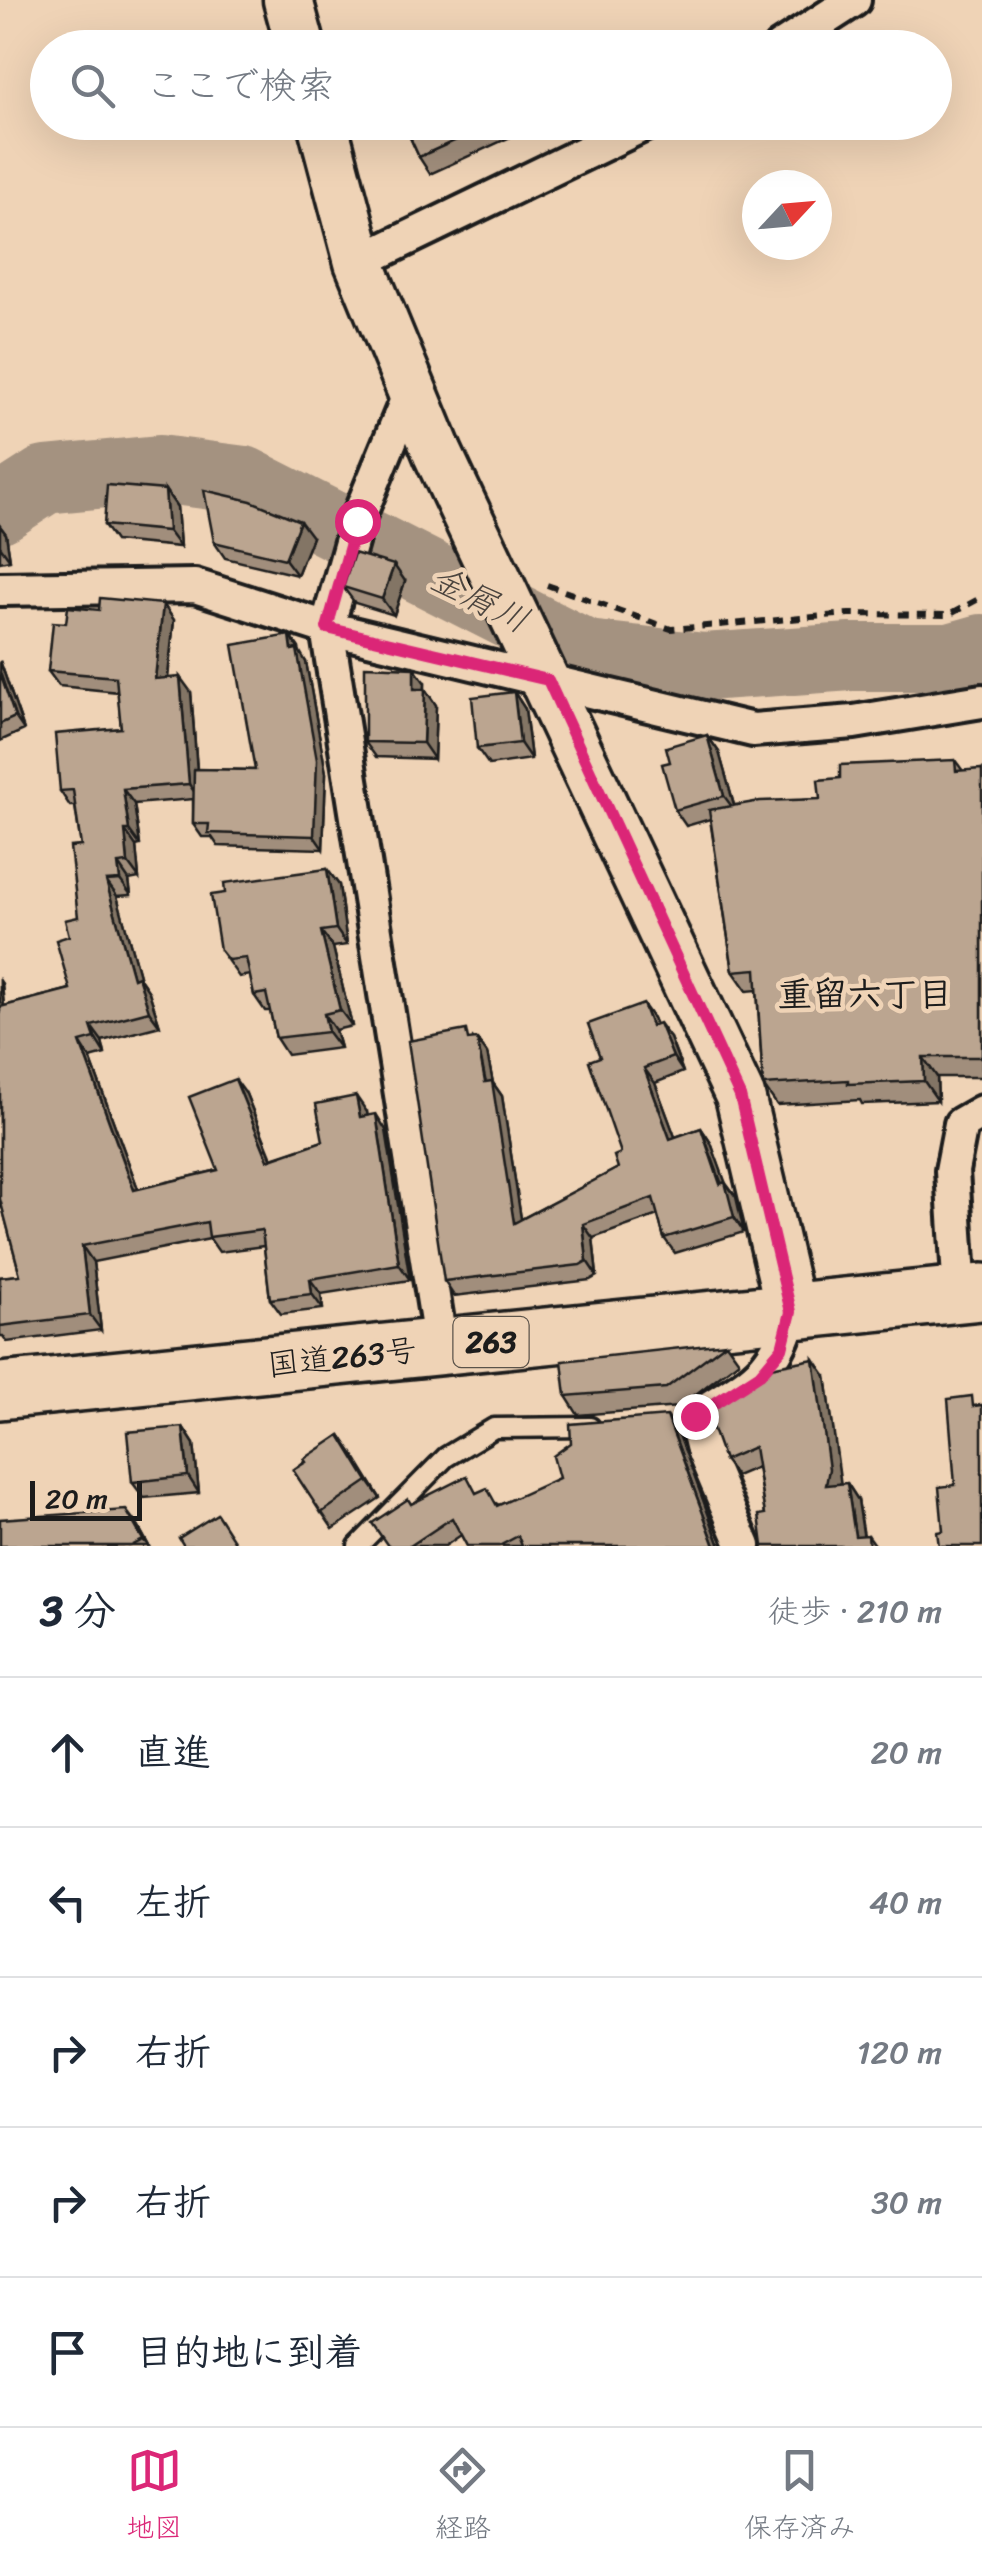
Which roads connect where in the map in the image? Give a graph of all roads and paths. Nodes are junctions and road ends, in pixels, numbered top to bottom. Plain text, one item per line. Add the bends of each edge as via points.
1 (288, 0) edge
2 (854, 0) edge
3 (296, 30) edge
4 (808, 30) edge
5 (327, 140) edge
6 (612, 140) edge
7 (359, 262) junction
8 (411, 390) junction
9 (496, 578) junction
10 (0, 588) edge
11 (982, 597) edge
12 (327, 628) junction
13 (548, 680) junction
14 (982, 701) edge
15 (982, 1112) edge
16 (971, 1293) edge
17 (791, 1312) junction
18 (440, 1347) junction
19 (0, 1391) edge
20 (606, 1428) edge
21 (358, 1546) edge
22 (744, 1546) edge

1 - 3 street
2 - 4 street
5 - 7 street
6 - 7 street
7 - 8 street
8 - 9 street
8 - 12 street via 357,521
9 - 11 path via 671,630 849,614 949,614
9 - 13 street
10 - 12 street via 196,586
12 - 13 street
12 - 18 street
13 - 14 street via 753,730
13 - 17 street via 740,1096
15 - 16 street via 962,1124 952,1171
16 - 17 highway, 国道263号 / 263
17 - 18 highway, 国道263号 / 263
17 - 22 street via 782,1348 760,1374 686,1418
18 - 19 highway, 国道263号 / 263
20 - 21 lane via 494,1428 446,1458

